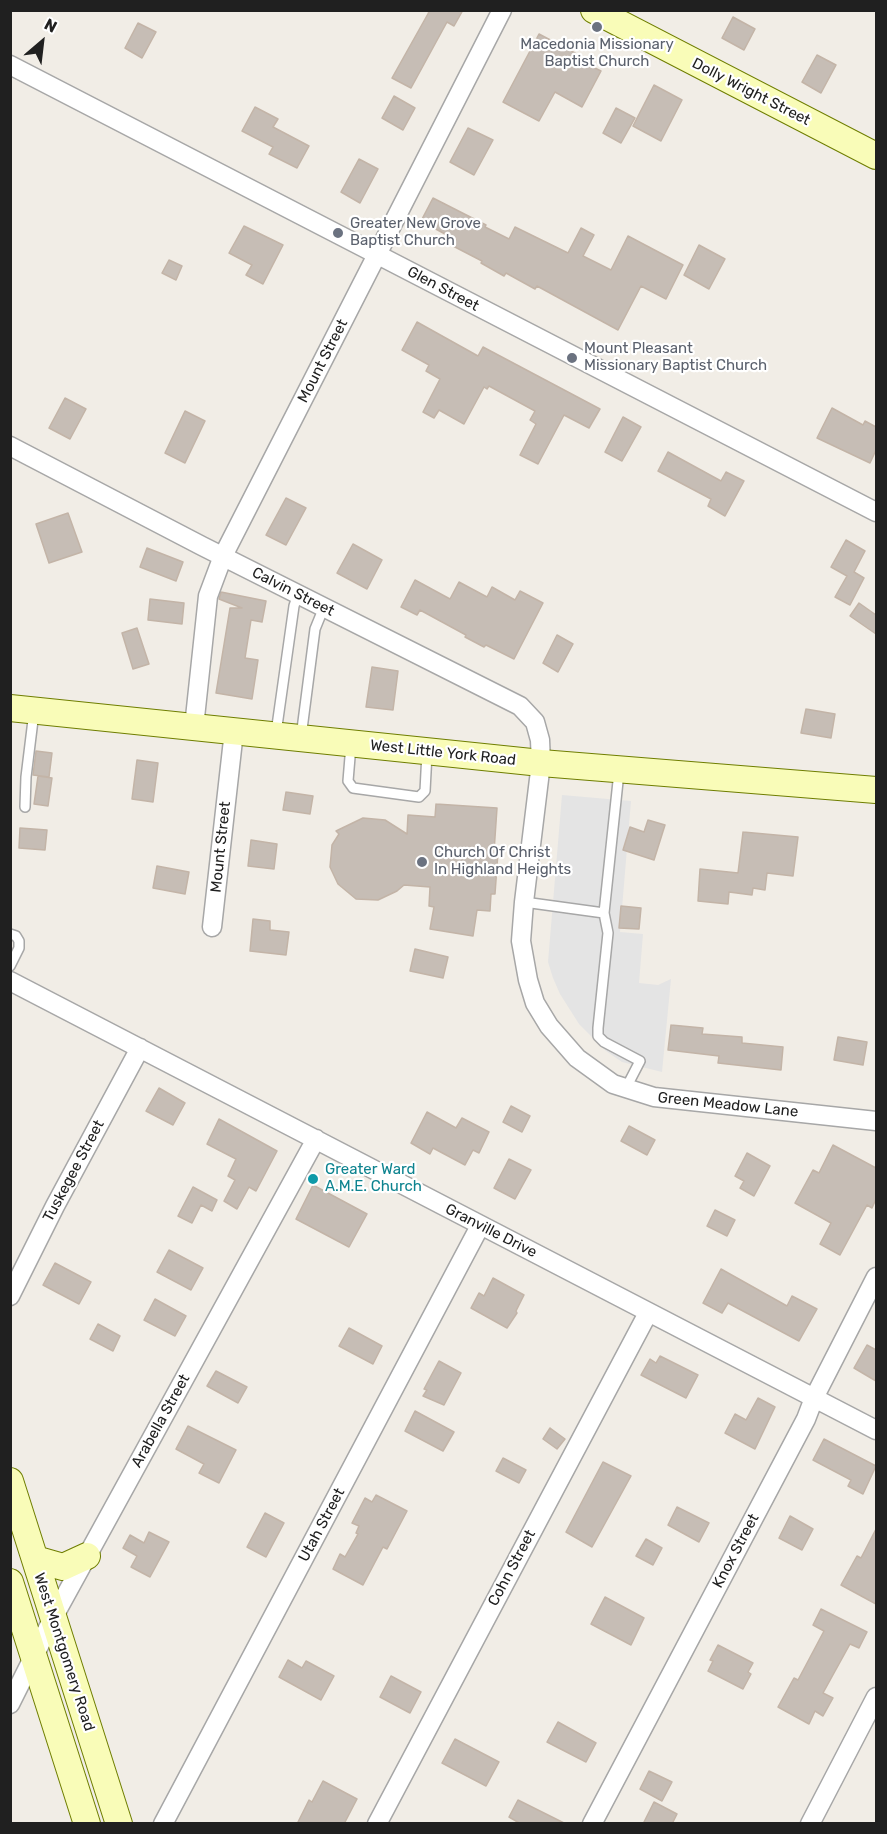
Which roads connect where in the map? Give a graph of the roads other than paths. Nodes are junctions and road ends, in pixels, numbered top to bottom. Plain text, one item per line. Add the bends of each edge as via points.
1 (502, 10) edge
2 (594, 10) edge
3 (10, 65) edge
4 (876, 156) edge
5 (378, 255) junction
6 (10, 446) edge
7 (876, 512) edge
8 (223, 556) junction
9 (298, 594) junction
10 (324, 607) junction
11 (22, 709) edge
12 (194, 727) junction
13 (234, 731) junction
14 (276, 735) junction
15 (301, 738) junction
16 (351, 743) junction
17 (428, 751) junction
18 (541, 763) junction
19 (619, 770) junction
20 (876, 790) edge
21 (25, 807) dead end
22 (524, 902) junction
23 (604, 913) junction
24 (212, 927) dead end
25 (10, 934) edge
26 (10, 966) edge
27 (10, 981) edge
28 (140, 1048) junction
29 (626, 1088) junction
30 (871, 1122) edge
31 (316, 1139) junction
32 (480, 1226) junction
33 (876, 1276) edge
34 (10, 1296) edge
35 (648, 1312) junction
36 (814, 1398) junction
37 (876, 1431) edge
38 (10, 1481) edge
39 (87, 1556) junction
40 (34, 1559) junction
41 (10, 1581) edge
42 (53, 1618) junction
43 (34, 1658) junction
44 (876, 1697) edge
45 (10, 1704) edge
46 (87, 1824) edge
47 (119, 1824) edge
48 (163, 1824) edge
49 (376, 1824) edge
50 (592, 1824) edge
51 (810, 1824) edge

1 - 5 street, Mount Street
2 - 4 street, Dolly Wright Street
3 - 5 street, Glen Street
5 - 7 street, Glen Street
5 - 8 street, Mount Street
6 - 8 street, Calvin Street
8 - 9 street, Calvin Street
8 - 12 street, Mount Street via 208,596
9 - 10 street, Calvin Street
9 - 14 lane
10 - 15 lane via 315,629
10 - 18 street, Calvin Street via 520,706 535,722
11 - 12 street, West Little York Road
11 - 21 lane via 27,765
12 - 13 street, West Little York Road
13 - 14 street, West Little York Road
13 - 24 street, Mount Street
14 - 15 street, West Little York Road
15 - 16 street, West Little York Road
16 - 17 street, West Little York Road
16 - 17 lane via 348,781 353,788 419,797 424,791
17 - 18 street, West Little York Road
18 - 19 street, West Little York Road
18 - 22 street, Green Meadow Lane
19 - 20 street, West Little York Road
19 - 23 lane
22 - 23 lane
22 - 29 street, Green Meadow Lane via 521,941 535,1003 549,1026 578,1058 613,1084
23 - 29 lane via 608,933 598,1036 640,1061
25 - 26 lane via 20,941
27 - 28 street, Granville Drive
28 - 31 street, Granville Drive
28 - 34 street, Tuskegee Street
29 - 30 street, Green Meadow Lane via 654,1097
31 - 32 street, Granville Drive
31 - 39 street, Arabella Street
32 - 35 street, Granville Drive
32 - 48 street, Utah Street
33 - 36 street, Knox Street
35 - 36 street, Granville Drive
35 - 49 street, Cohn Street
36 - 37 street, Granville Drive
36 - 50 street, Knox Street
38 - 40 street, West Montgomery Road
39 - 40 street via 63,1567
39 - 42 street, Arabella Street
40 - 42 street, West Montgomery Road
41 - 43 street, West Montgomery Road
42 - 43 street, Arabella Street
42 - 47 street, West Montgomery Road
43 - 45 street, Arabella Street
43 - 46 street, West Montgomery Road
44 - 51 street

